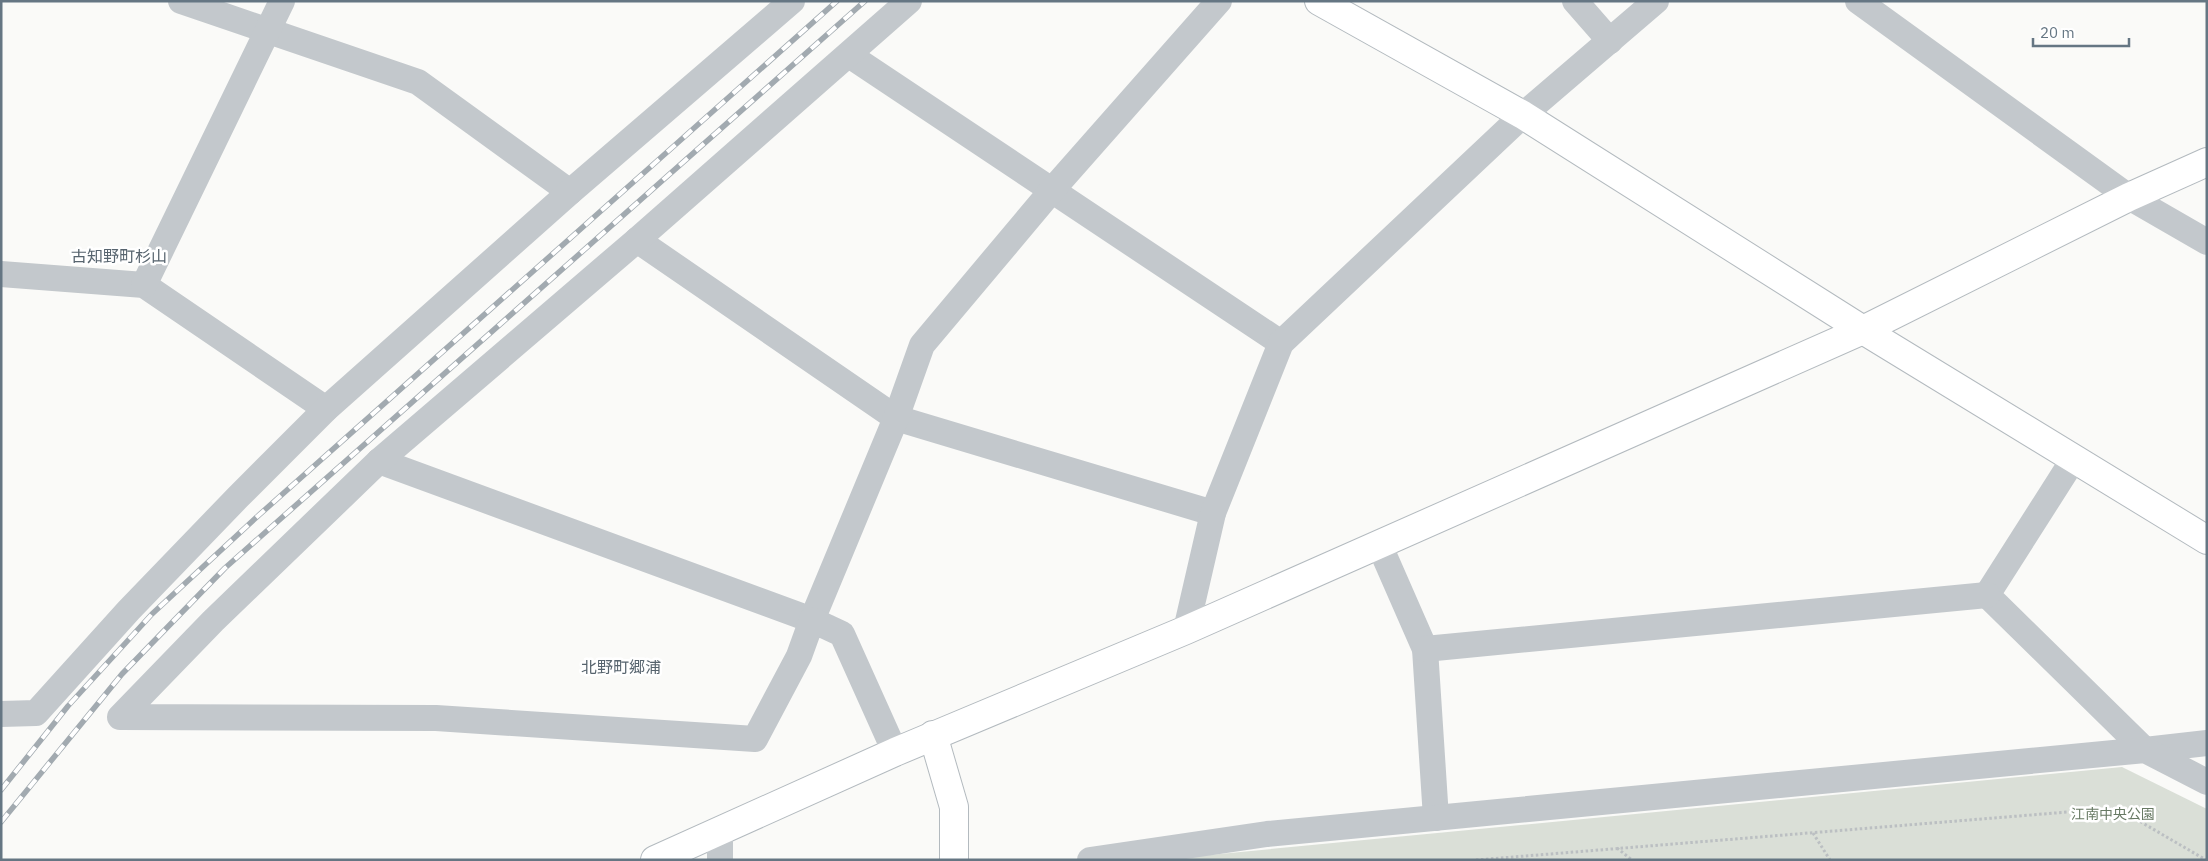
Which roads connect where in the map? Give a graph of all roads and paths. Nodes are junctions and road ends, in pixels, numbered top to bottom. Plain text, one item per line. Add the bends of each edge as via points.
1 (181, 1) edge
2 (282, 1) edge
3 (910, 1) edge
4 (1219, 1) edge
5 (1319, 1) edge
6 (1575, 1) edge
7 (1656, 1) edge
8 (1858, 1) edge
9 (783, 3) edge
10 (266, 30) junction
11 (1610, 41) junction
12 (849, 55) junction
13 (1523, 115) junction
14 (2207, 162) edge
15 (1053, 189) junction
16 (570, 192) junction
17 (2129, 197) junction
18 (637, 240) junction
19 (2207, 242) edge
20 (1, 274) edge
21 (144, 285) junction
22 (1863, 330) junction
23 (1281, 343) junction
24 (326, 410) junction
25 (896, 418) junction
26 (2073, 460) junction
27 (379, 461) junction
28 (1213, 513) junction
29 (2207, 540) edge
30 (1379, 544) junction
31 (1987, 595) junction
32 (812, 620) junction
33 (1186, 630) junction
34 (1425, 649) junction
35 (1, 714) edge
36 (933, 735) junction
37 (2207, 743) edge
38 (2145, 750) junction
39 (895, 752) junction
40 (2207, 782) edge
41 (1436, 818) junction
42 (720, 830) junction
43 (1812, 832) junction
44 (1617, 848) junction
45 (655, 860) edge
46 (720, 860) edge
47 (954, 860) edge
48 (1090, 860) edge
49 (1476, 860) edge
50 (1632, 860) edge
51 (1830, 860) edge
52 (2206, 860) edge

1 - 10 street
2 - 10 street
3 - 12 street
4 - 15 street
5 - 13 street
6 - 11 street
7 - 11 street
8 - 17 street
9 - 16 street
10 - 16 street via 418,82
10 - 21 street
11 - 13 street
12 - 15 street
12 - 18 street
13 - 22 street
13 - 23 street
14 - 17 street
15 - 23 street
15 - 25 street via 922,345
16 - 24 street
17 - 19 street
17 - 22 street
18 - 25 street
18 - 27 street
20 - 21 street
21 - 24 street
22 - 26 street
22 - 30 street
23 - 28 street
24 - 35 street via 128,610 36,713
25 - 28 street
25 - 32 street
26 - 29 street
26 - 31 street
27 - 32 street
27 - 32 street via 212,621 120,717 436,718 755,739 799,656
28 - 33 street
30 - 33 street
30 - 34 street
31 - 34 street
31 - 38 street
32 - 39 street via 842,634
33 - 36 street
34 - 41 street
36 - 39 street
36 - 47 street via 954,807
37 - 38 street
38 - 40 street
38 - 41 street
39 - 42 street
41 - 48 street via 1267,834
42 - 45 street
42 - 46 street
43 - 44 path
43 - 51 path
43 - 52 path via 2117,808
44 - 49 path
44 - 50 path

